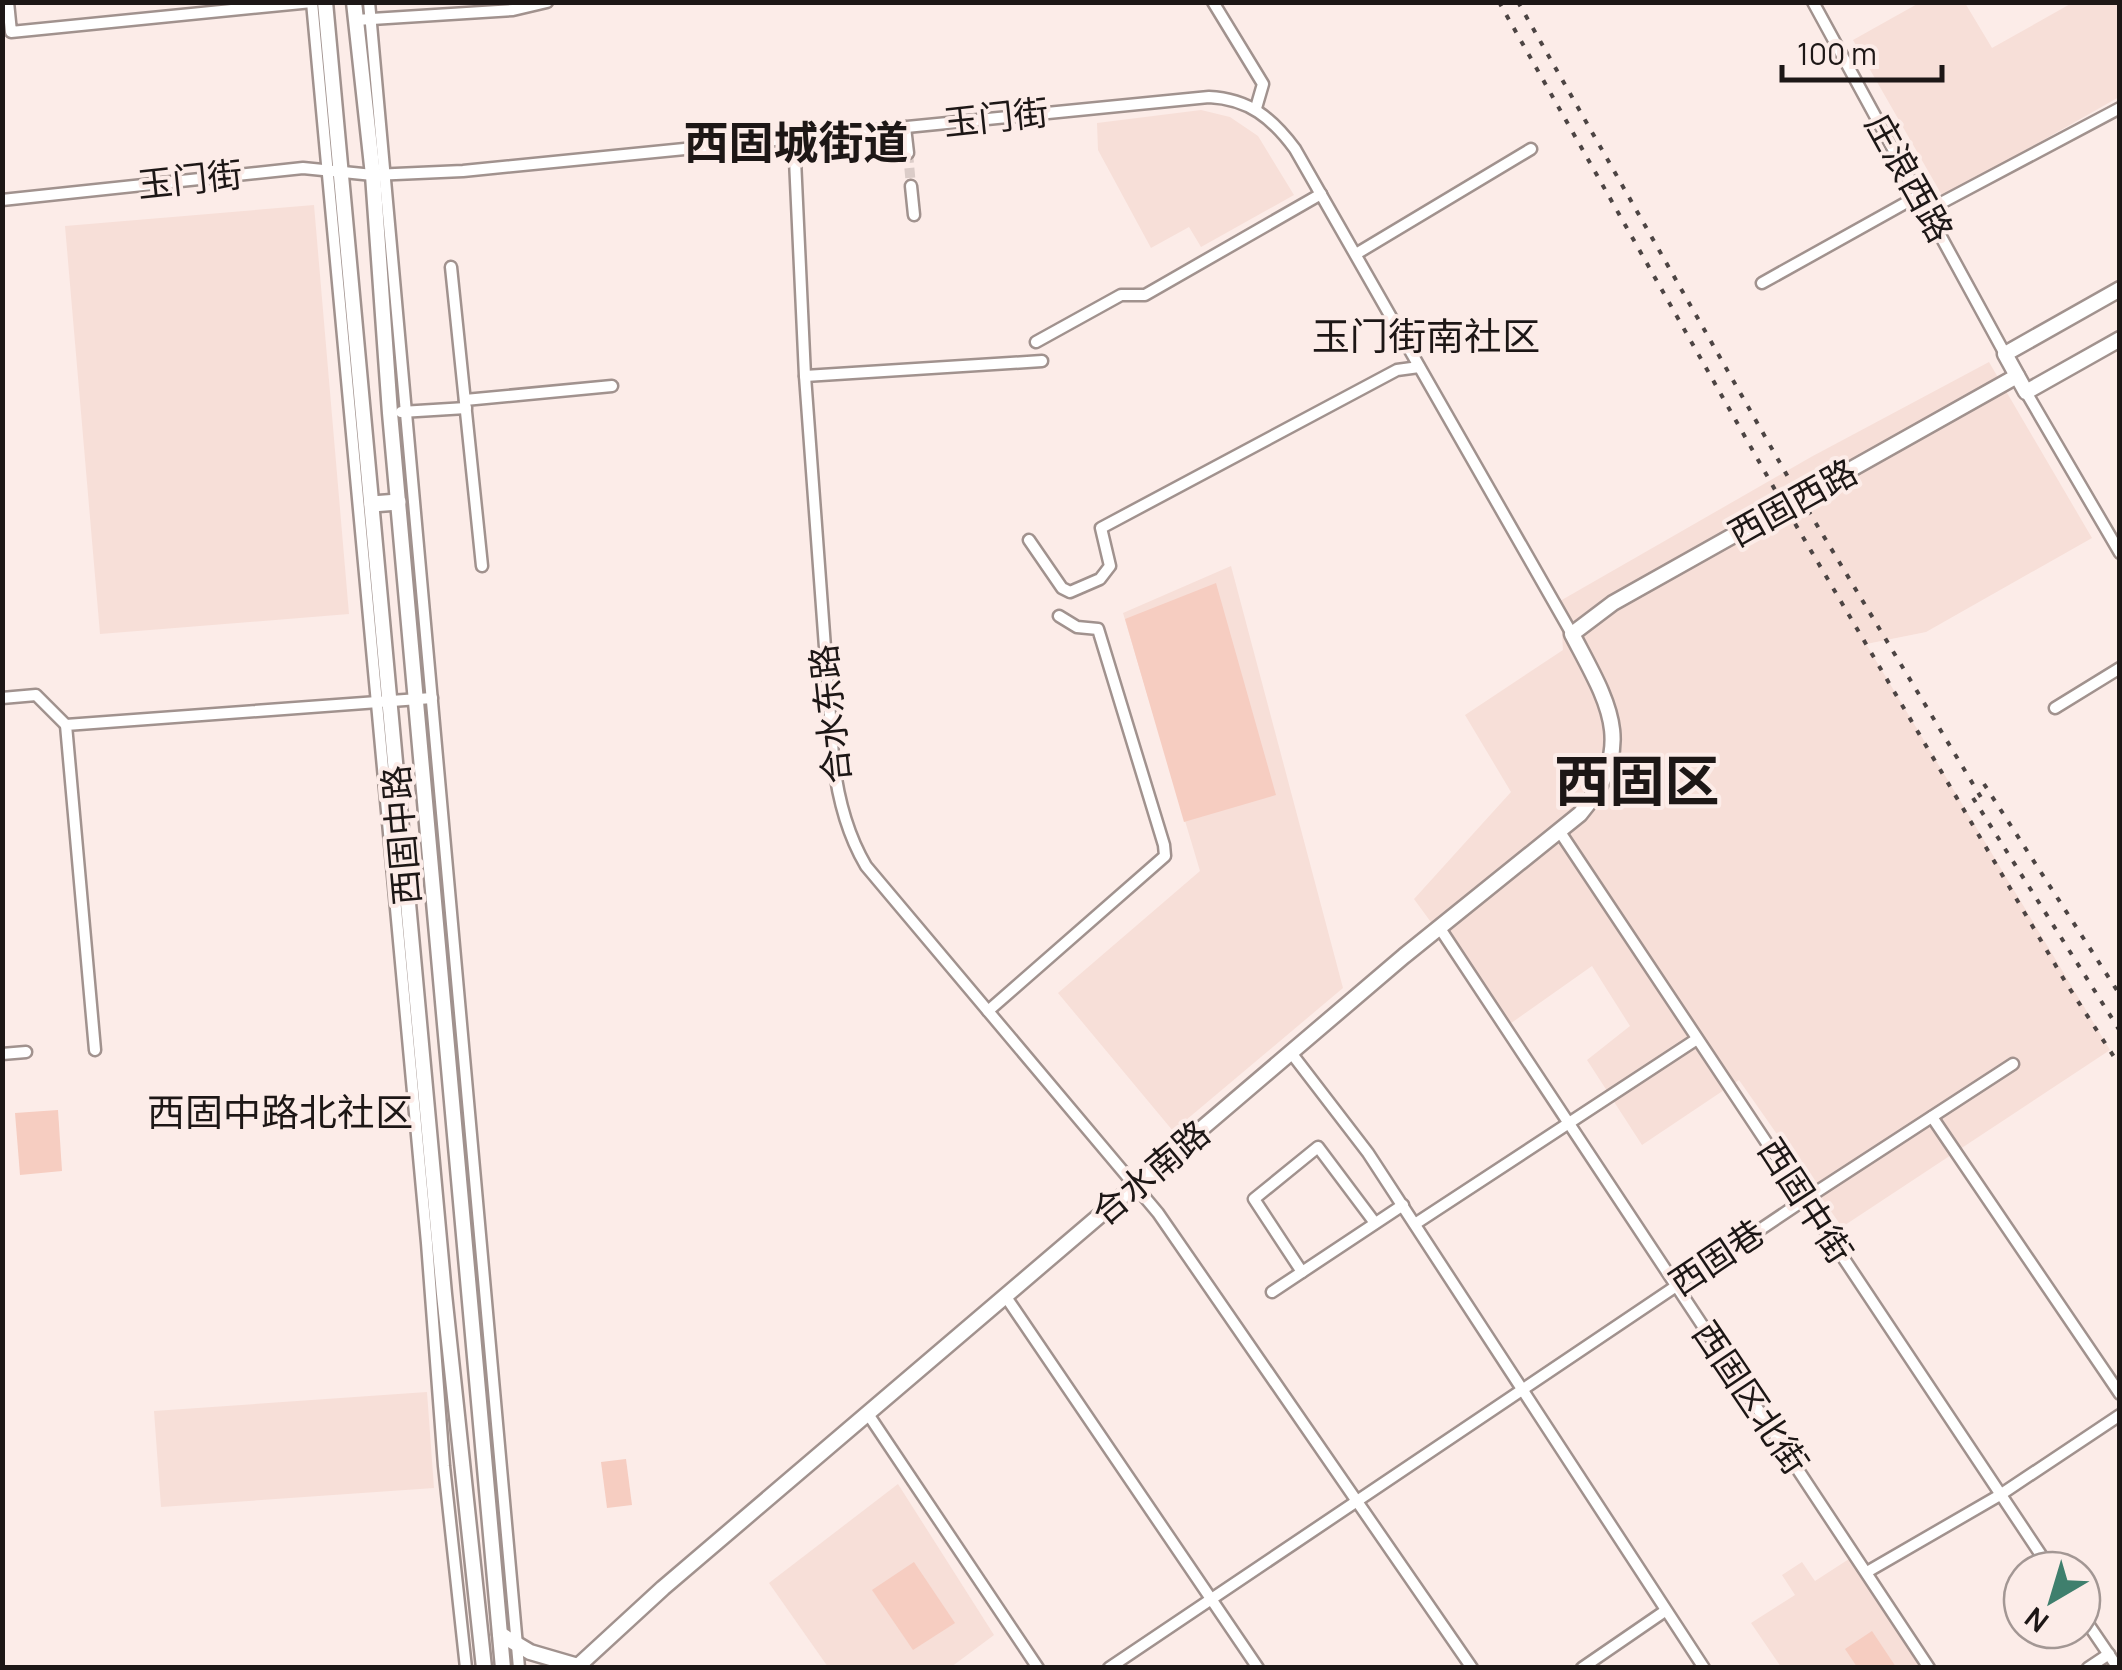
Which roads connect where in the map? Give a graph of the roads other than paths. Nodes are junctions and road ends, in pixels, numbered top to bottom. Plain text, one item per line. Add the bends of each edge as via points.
1 (8, 2) edge
2 (312, 2) edge
3 (326, 2) edge
4 (354, 2) edge
5 (369, 2) edge
6 (546, 2) edge
7 (1213, 2) edge
8 (1812, 2) edge
9 (364, 20) junction
10 (1256, 108) junction
11 (2120, 108) edge
12 (906, 127) junction
13 (794, 138) junction
14 (1532, 149) dead end
15 (908, 153) tunnel mouth
16 (334, 170) junction
17 (379, 175) junction
18 (911, 186) tunnel mouth
19 (1320, 194) junction
20 (1918, 196) junction
21 (2, 200) edge
22 (1926, 211) junction
23 (914, 215) dead end
24 (1356, 254) junction
25 (451, 267) dead end
26 (1762, 284) dead end
27 (2120, 289) edge
28 (2120, 339) edge
29 (1036, 342) dead end
30 (2004, 354) junction
31 (1042, 361) dead end
32 (1420, 367) junction
33 (805, 376) junction
34 (2017, 376) junction
35 (612, 386) dead end
36 (2026, 392) junction
37 (466, 404) junction
38 (398, 412) junction
39 (398, 502) junction
40 (372, 504) junction
41 (1028, 540) dead end
42 (2120, 553) edge
43 (482, 566) dead end
44 (1059, 616) dead end
45 (1572, 634) junction
46 (2120, 668) edge
47 (2, 698) edge
48 (432, 698) junction
49 (416, 700) junction
50 (384, 704) junction
51 (2054, 708) dead end
52 (66, 725) junction
53 (1560, 832) junction
54 (1439, 927) junction
55 (988, 1010) junction
56 (1697, 1038) junction
57 (95, 1050) dead end
58 (26, 1052) dead end
59 (2, 1054) edge
60 (1292, 1054) junction
61 (2012, 1064) dead end
62 (1932, 1117) junction
63 (1569, 1123) junction
64 (1136, 1186) junction
65 (1804, 1200) junction
66 (1402, 1204) junction
67 (1375, 1223) junction
68 (1415, 1224) junction
69 (1302, 1272) junction
70 (1676, 1286) junction
71 (469, 1291) junction
72 (1272, 1292) dead end
73 (444, 1294) junction
74 (1006, 1297) junction
75 (1524, 1388) junction
76 (2120, 1394) edge
77 (868, 1414) junction
78 (2120, 1415) edge
79 (2000, 1495) junction
80 (1357, 1500) junction
81 (2037, 1550) edge
82 (1867, 1572) junction
83 (1211, 1600) junction
84 (1666, 1612) junction
85 (500, 1634) junction
86 (2102, 1644) edge
87 (517, 1646) junction
88 (2109, 1654) junction
89 (577, 1667) edge
90 (466, 1668) edge
91 (484, 1668) edge
92 (504, 1668) edge
93 (518, 1668) edge
94 (1038, 1668) edge
95 (1109, 1668) edge
96 (1258, 1668) edge
97 (1472, 1668) edge
98 (1582, 1668) edge
99 (1704, 1668) edge
100 (1929, 1668) edge
101 (2088, 1668) edge
102 (2118, 1668) edge

1 - 2 street via 11,32
2 - 16 street
3 - 16 main road, 西固中路
4 - 9 main road, 西固中路
5 - 9 street
6 - 9 street via 521,10
7 - 10 street via 1263,84
8 - 20 street, 庄浪西路
9 - 17 main road, 西固中路
10 - 12 street, 玉门街 via 1210,97
10 - 19 street via 1281,130
11 - 22 street
12 - 13 street, 玉门街
12 - 15 street
13 - 17 street, 玉门街
13 - 33 street, 合水东路
14 - 24 street
16 - 17 street, 玉门街
16 - 21 street, 玉门街
16 - 40 main road, 西固中路
16 - 50 street
17 - 38 main road, 西固中路
18 - 23 street
19 - 24 street
19 - 29 street via 1145,295 1121,295
20 - 22 street, 庄浪西路
20 - 26 street
22 - 30 street, 庄浪西路
24 - 32 street
25 - 37 street
27 - 30 main road
28 - 36 main road
30 - 34 main road
31 - 33 street
32 - 41 street via 1397,370 1102,528 1110,566 1100,579 1070,592 1062,588
32 - 45 street
33 - 55 street, 合水东路 via 842,808 866,866
34 - 36 main road
34 - 45 main road, 西固西路 via 1613,603
35 - 37 street
36 - 42 street
37 - 38 street
37 - 43 street
38 - 39 main road, 西固中路
38 - 48 street
39 - 40 highway
39 - 49 main road, 西固中路
40 - 50 main road, 西固中路
44 - 55 street via 1077,628 1098,629 1165,856
45 - 53 main road, 合水南路 via 1604,694 1615,741 1601,785
46 - 51 street
47 - 52 street via 36,696
48 - 49 street
48 - 87 street
49 - 50 street
49 - 71 main road, 西固中路
50 - 52 street
50 - 73 main road, 西固中路
50 - 90 street
52 - 57 street
53 - 54 main road, 合水南路
53 - 56 street, 西固中街
54 - 60 main road, 合水南路
54 - 63 street, 西固区北街
55 - 64 street, 合水东路
56 - 63 street
56 - 65 street, 西固中街
58 - 59 street
60 - 64 main road, 合水南路
60 - 66 street
61 - 62 street, 西固巷
62 - 65 street, 西固巷
62 - 76 street
63 - 68 street
63 - 70 street, 西固区北街
64 - 74 main road, 合水南路
64 - 80 street, 合水东路
65 - 70 street, 西固巷
65 - 79 street, 西固中街
66 - 67 street
66 - 68 street
67 - 69 street
67 - 69 street via 1318,1147 1254,1200
68 - 75 street
69 - 72 street
70 - 75 street, 西固巷
70 - 82 street, 西固区北街
71 - 73 main road
71 - 85 main road, 西固中路
73 - 91 main road, 西固中路
74 - 77 main road, 合水南路
74 - 83 street
75 - 80 street, 西固巷
75 - 84 street
77 - 89 main road, 合水南路
77 - 94 street
78 - 79 street
79 - 81 street, 西固中街
79 - 82 street
80 - 83 street, 西固巷
80 - 97 street
82 - 100 street, 西固区北街
83 - 95 street, 西固巷
83 - 96 street
84 - 98 street
84 - 99 street
85 - 87 main road
85 - 92 main road, 西固中路
86 - 88 street
87 - 89 main road
87 - 93 street
88 - 101 street
88 - 102 street

